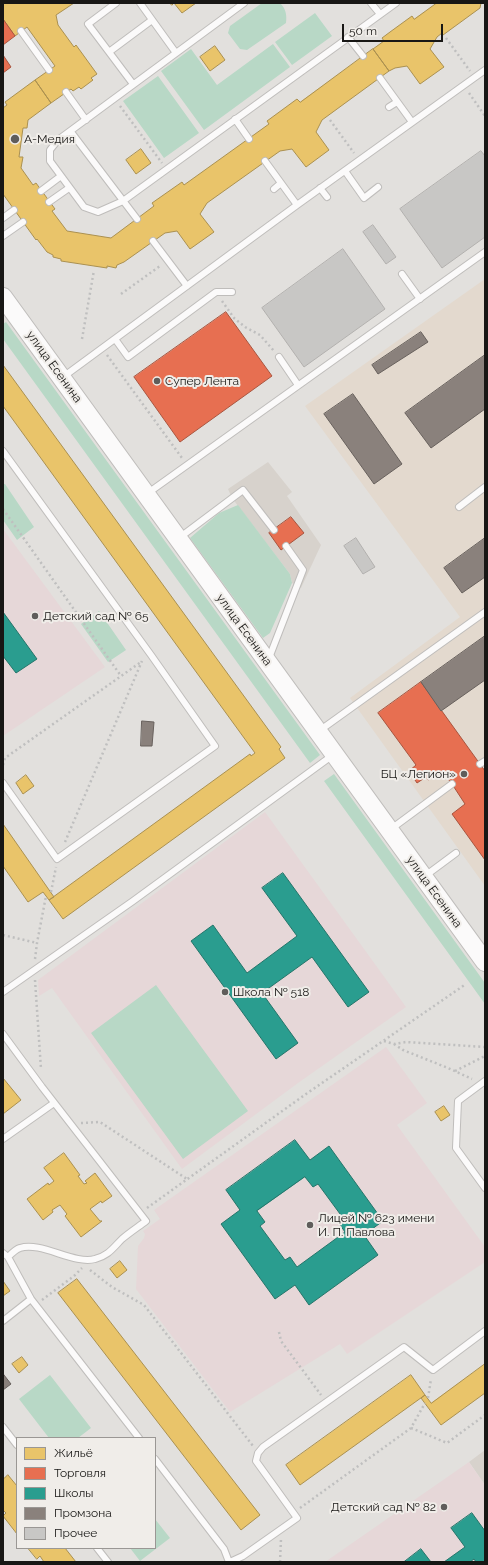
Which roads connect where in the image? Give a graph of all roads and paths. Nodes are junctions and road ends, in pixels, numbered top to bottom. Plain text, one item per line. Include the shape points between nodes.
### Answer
1 (116, 3) edge
2 (140, 3) edge
3 (242, 3) edge
4 (371, 3) edge
5 (396, 3) edge
6 (380, 14) junction
7 (152, 20) junction
8 (21, 32) dead end
9 (348, 36) junction
10 (446, 38) dead end
11 (109, 52) junction
12 (176, 53) junction
13 (363, 56) dead end
14 (49, 70) dead end
15 (485, 70) edge
16 (471, 71) dead end
17 (380, 78) dead end
18 (132, 84) junction
19 (464, 85) junction
20 (66, 92) dead end
21 (114, 98) junction
22 (397, 102) junction
23 (389, 107) dead end
24 (485, 116) edge
25 (235, 119) junction
26 (86, 120) junction
27 (330, 120) dead end
28 (412, 122) junction
29 (71, 132) junction
30 (249, 139) dead end
31 (356, 155) dead end
32 (265, 161) dead end
33 (167, 169) junction
34 (345, 171) junction
35 (61, 176) junction
36 (281, 183) junction
37 (378, 187) dead end
38 (69, 188) junction
39 (320, 188) junction
40 (274, 189) dead end
41 (41, 190) dead end
42 (327, 197) dead end
43 (123, 201) junction
44 (50, 202) dead end
45 (297, 205) junction
46 (14, 210) dead end
47 (3, 218) edge
48 (137, 219) dead end
49 (23, 222) dead end
50 (3, 236) edge
51 (153, 241) dead end
52 (485, 252) edge
53 (168, 261) junction
54 (94, 270) dead end
55 (402, 274) dead end
56 (187, 286) junction
57 (216, 292) junction
58 (232, 292) dead end
59 (121, 294) dead end
60 (420, 299) junction
61 (4, 301) edge
62 (82, 339) dead end
63 (115, 339) junction
64 (102, 348) junction
65 (279, 357) joint
66 (62, 378) junction
67 (298, 385) junction
68 (3, 452) edge
69 (187, 465) junction
70 (485, 487) edge
71 (146, 494) junction
72 (459, 507) dead end
73 (3, 509) edge
74 (274, 530) dead end
75 (178, 538) junction
76 (286, 546) dead end
77 (485, 612) edge
78 (151, 655) junction
79 (142, 661) junction
80 (267, 662) junction
81 (121, 676) junction
82 (318, 732) junction
83 (334, 754) junction
84 (3, 765) edge
85 (3, 783) edge
86 (452, 784) dead end
87 (389, 829) junction
88 (456, 853) dead end
89 (57, 859) junction
90 (423, 877) junction
91 (51, 892) dead end
92 (46, 896) dead end
93 (3, 935) edge
94 (37, 943) junction
95 (485, 962) edge
96 (34, 970) junction
97 (466, 984) dead end
98 (3, 992) edge
99 (3, 1034) edge
100 (384, 1041) junction
101 (394, 1044) junction
102 (485, 1047) edge
103 (485, 1056) edge
104 (455, 1071) junction
105 (483, 1083) edge
106 (42, 1087) junction
107 (54, 1103) junction
108 (71, 1124) junction
109 (3, 1139) edge
110 (187, 1179) junction
111 (485, 1188) edge
112 (140, 1213) junction
113 (5, 1255) edge
114 (31, 1299) junction
115 (36, 1304) junction
116 (3, 1321) edge
117 (485, 1331) edge
118 (279, 1332) dead end
119 (433, 1370) junction
120 (428, 1398) dead end
121 (326, 1402) junction
122 (425, 1403) dead end
123 (485, 1415) edge
124 (3, 1428) edge
125 (411, 1428) junction
126 (138, 1437) edge
127 (16, 1444) edge
128 (258, 1453) junction
129 (156, 1460) edge
130 (294, 1513) junction
131 (281, 1529) junction
132 (98, 1549) edge
133 (108, 1562) edge
134 (230, 1562) edge
135 (280, 1562) edge

1 - 11 lane via 88,24
2 - 7 lane
3 - 12 lane
4 - 6 lane
5 - 6 lane
6 - 9 lane
7 - 11 lane
7 - 12 lane
8 - 14 lane
9 - 13 lane
9 - 25 lane
10 - 16 path
11 - 18 lane
12 - 18 lane
15 - 19 lane
17 - 22 lane
18 - 21 lane
19 - 24 path
19 - 28 lane
20 - 26 lane
21 - 26 lane
21 - 33 path
22 - 23 lane
22 - 28 lane
25 - 30 lane
25 - 33 lane
26 - 29 lane
27 - 31 path
28 - 34 lane
29 - 35 lane via 58,140 50,150 50,161
29 - 43 lane
32 - 36 lane
33 - 43 lane
34 - 37 lane via 364,198
34 - 39 lane
35 - 38 lane
35 - 41 lane
36 - 40 lane
36 - 45 lane
38 - 43 lane via 84,207 98,212
38 - 44 lane
39 - 42 lane
39 - 45 lane
43 - 48 lane
45 - 56 lane
46 - 47 lane
49 - 50 lane
51 - 53 lane
52 - 60 lane
53 - 56 lane
53 - 59 path
54 - 62 path
55 - 60 lane
56 - 63 lane
57 - 58 lane
57 - 63 lane via 128,357
57 - 65 path via 234,318 260,335
60 - 67 lane
61 - 66 street, улица Есенина
63 - 64 lane
64 - 66 lane
64 - 69 path
65 - 67 lane
66 - 71 street, улица Есенина
67 - 69 lane
68 - 78 lane
69 - 71 lane
70 - 72 lane
71 - 75 street, улица Есенина
73 - 81 path
74 - 75 lane via 243,490
75 - 80 street, улица Есенина
76 - 80 lane via 303,570
77 - 82 lane
78 - 79 path
78 - 89 lane via 214,746
79 - 81 path
79 - 89 path
80 - 82 street, улица Есенина
81 - 84 path via 5,758
82 - 83 street, улица Есенина
83 - 87 street, улица Есенина
83 - 96 lane
85 - 89 lane
86 - 87 lane
87 - 90 street, улица Есенина
88 - 90 lane
89 - 91 path
90 - 95 street, улица Есенина
92 - 94 path
93 - 94 path
94 - 96 path
96 - 98 lane
96 - 106 path
97 - 100 path
99 - 106 lane
100 - 101 path
100 - 110 path
101 - 102 path via 406,1042
101 - 104 path
103 - 104 path
104 - 105 path
105 - 111 lane via 458,1101 456,1148
106 - 107 lane
107 - 108 lane
107 - 109 lane
108 - 110 path via 100,1122
108 - 112 lane
110 - 112 path
112 - 113 lane via 146,1221 103,1257 83,1259 30,1246
113 - 114 lane
114 - 115 lane
114 - 116 lane
115 - 126 lane
115 - 128 path via 85,1265 112,1287 144,1305
117 - 119 lane
118 - 121 path via 280,1341
119 - 120 path
119 - 121 lane via 404,1347
121 - 128 lane
122 - 125 path
123 - 125 path via 447,1443
124 - 127 lane
125 - 130 path
128 - 130 lane via 256,1461
129 - 134 lane via 224,1549
130 - 131 lane via 297,1518
131 - 134 lane via 243,1556
131 - 135 path
132 - 133 lane

